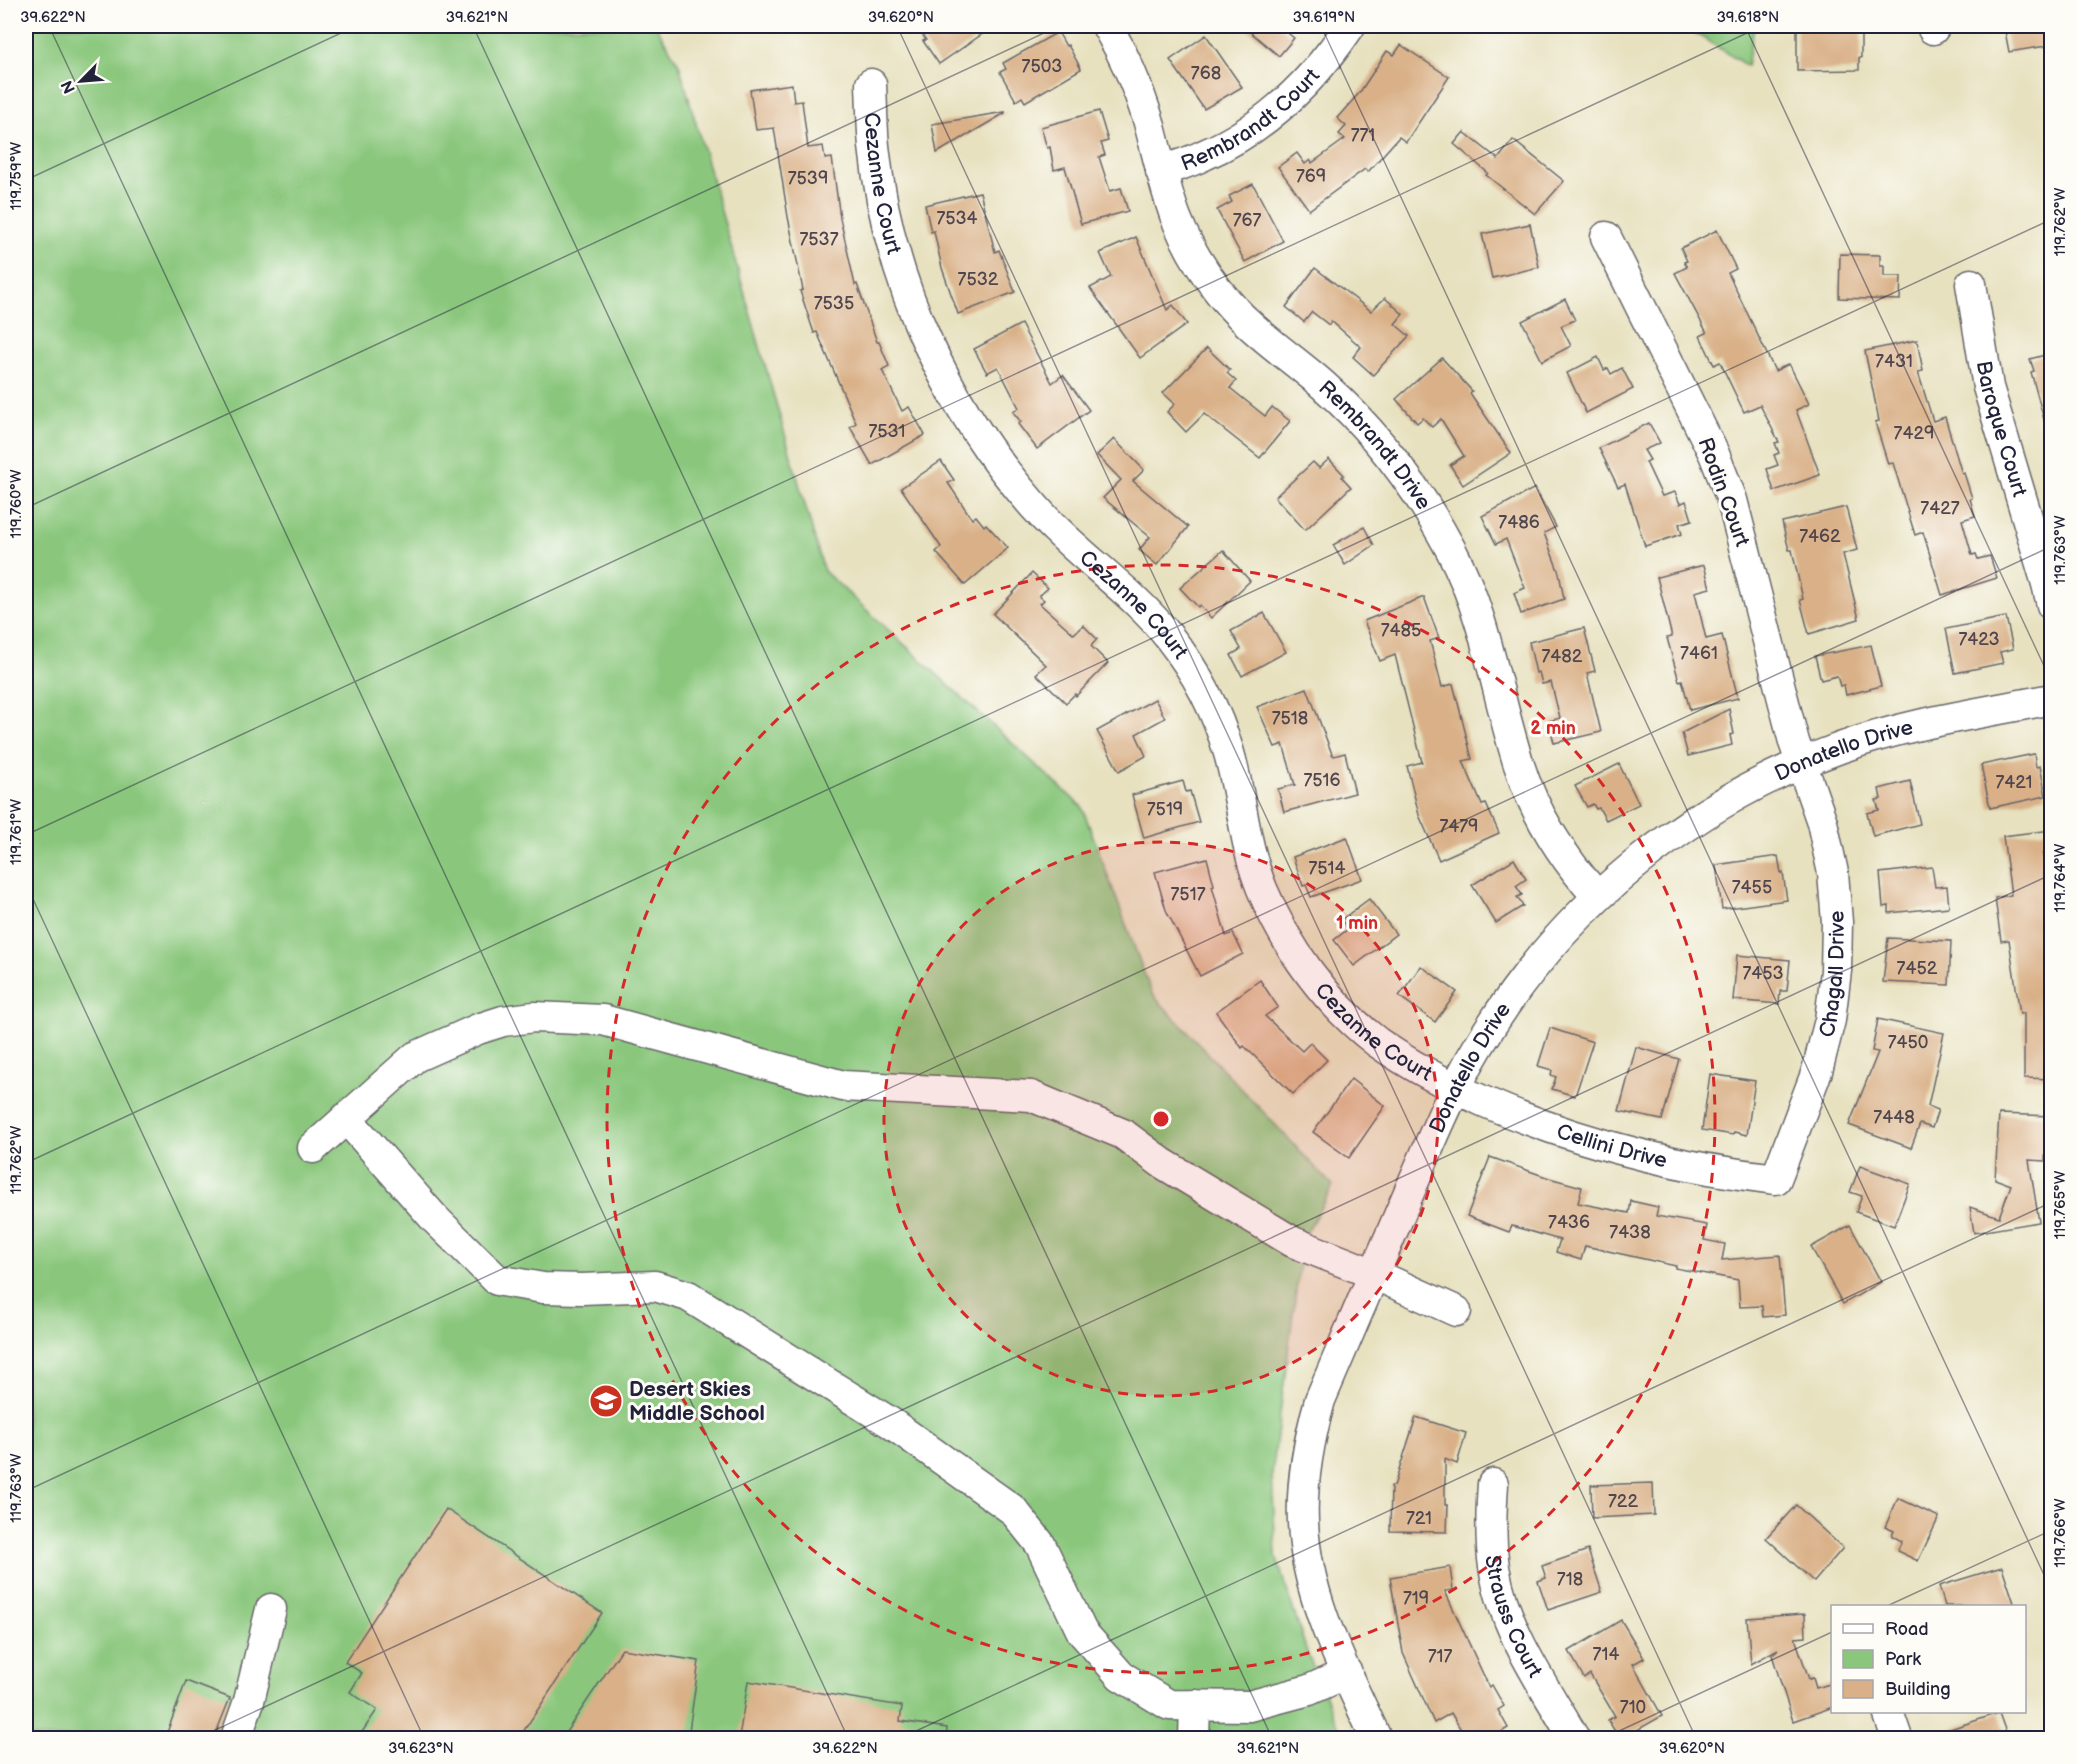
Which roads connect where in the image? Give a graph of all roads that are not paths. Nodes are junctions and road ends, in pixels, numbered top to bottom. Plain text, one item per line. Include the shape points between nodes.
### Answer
1 (1107, 26) edge
2 (1350, 26) edge
3 (871, 84) dead end
4 (1161, 171) junction
5 (1606, 237) dead end
6 (1971, 284) dead end
7 (2052, 605) edge
8 (2052, 699) edge
9 (1802, 763) junction
10 (1597, 896) junction
11 (1455, 1089) junction
12 (346, 1118) junction
13 (313, 1148) dead end
14 (1776, 1179) joint
15 (1374, 1274) junction
16 (1456, 1311) dead end
17 (1493, 1484) dead end
18 (271, 1609) dead end
19 (1347, 1672) junction
20 (1195, 1705) junction
21 (1888, 1713) edge
22 (236, 1738) edge
23 (1194, 1738) edge
24 (1376, 1738) edge
25 (1574, 1738) edge
26 (1896, 1738) edge

1 - 4 street, Rembrandt Drive via 1137,88
2 - 4 street, Rembrandt Court via 1304,86 1273,114 1213,151
3 - 11 street, Cezanne Court via 874,146 895,255 940,371 971,425 1043,516 1139,603 1195,675 1214,711 1229,754 1246,840 1261,887 1282,931 1308,970 1340,1008 1375,1040
4 - 10 street, Rembrandt Drive via 1177,219 1217,289 1245,322 1360,420 1424,502 1453,552 1475,605 1519,766 1535,806 1558,847
5 - 9 street, Rodin Court via 1714,454 1732,500
6 - 7 street, Baroque Court via 1988,387
8 - 9 street, Donatello Drive via 1905,728
9 - 10 street, Donatello Drive via 1691,822
9 - 14 street, Chagall Drive via 1822,822 1833,873 1836,971 1830,1020 1817,1071
10 - 11 street, Donatello Drive via 1553,942 1512,995
11 - 14 street, Cellini Drive via 1587,1141 1662,1161
11 - 15 street, Donatello Drive
12 - 13 street
12 - 15 street via 415,1057 478,1029 534,1017 603,1020 843,1086 1031,1096 1123,1134 1293,1242
12 - 20 street via 459,1245 497,1280 543,1288 655,1286 687,1296 891,1424 1013,1510 1040,1544 1082,1632 1121,1676 1169,1705
15 - 16 street
15 - 19 street, Donatello Drive via 1320,1400 1303,1483 1309,1567 1319,1605
17 - 25 street, Strauss Court via 1491,1537 1505,1609 1520,1645
18 - 22 street
19 - 20 street via 1309,1690 1249,1707
19 - 24 street, Donatello Drive
20 - 23 street
21 - 26 street

